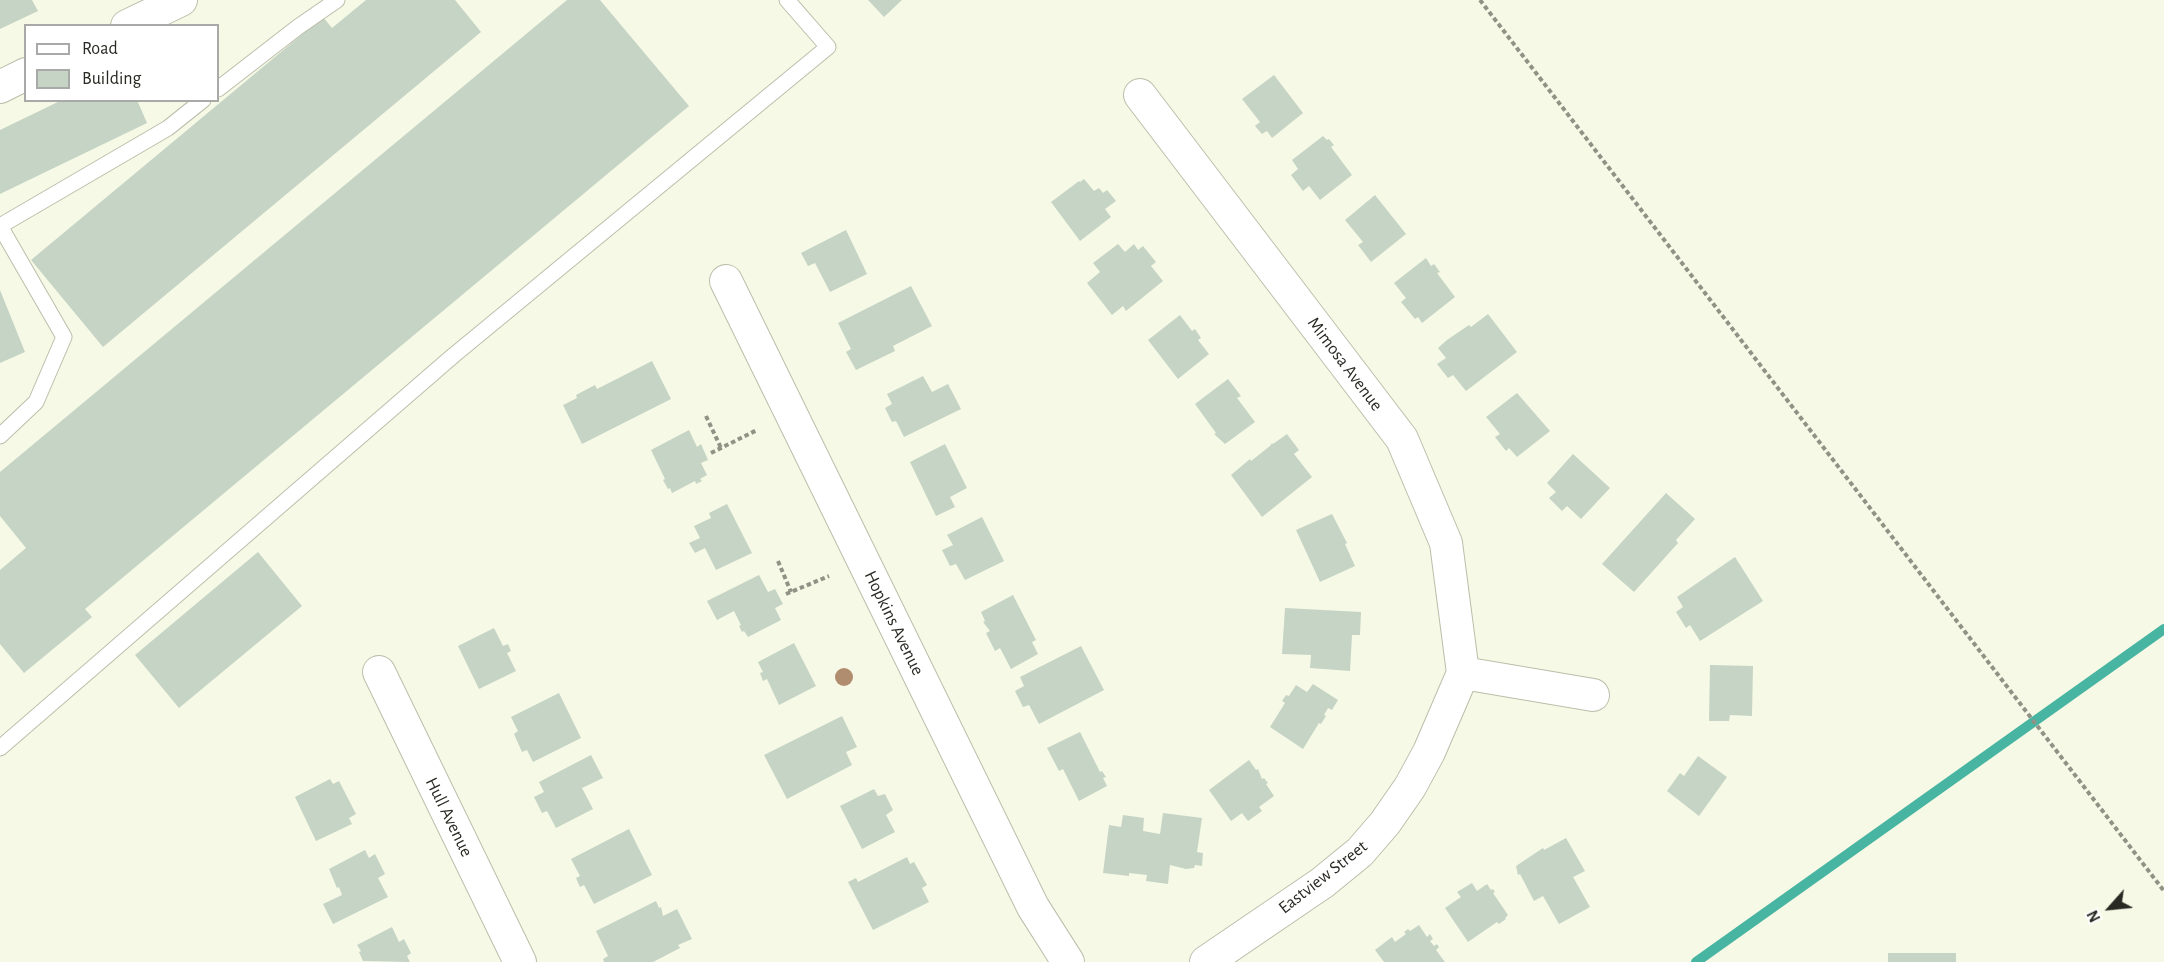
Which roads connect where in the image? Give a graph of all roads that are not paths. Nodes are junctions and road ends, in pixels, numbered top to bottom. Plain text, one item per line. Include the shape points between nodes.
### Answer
1 (181, 0) edge
2 (337, 0) edge
3 (787, 0) edge
4 (131, 24) edge
5 (24, 75) edge
6 (0, 87) edge
7 (219, 88) edge
8 (1140, 95) dead end
9 (200, 102) edge
10 (726, 281) dead end
11 (0, 436) edge
12 (379, 672) dead end
13 (1463, 673) junction
14 (1593, 696) dead end
15 (0, 748) edge
16 (520, 962) edge
17 (1068, 962) edge
18 (1206, 962) edge

1 - 4 street
2 - 7 lane
3 - 15 lane via 828,47 454,355
5 - 6 street
8 - 13 street, Mimosa Avenue via 1402,439 1446,543
9 - 11 lane via 168,128 0,226 64,337 36,402
10 - 17 street, Hopkins Avenue via 1033,907
12 - 16 street, Hull Avenue
13 - 14 street
13 - 18 street, Eastview Street via 1410,787 1360,852 1322,883

